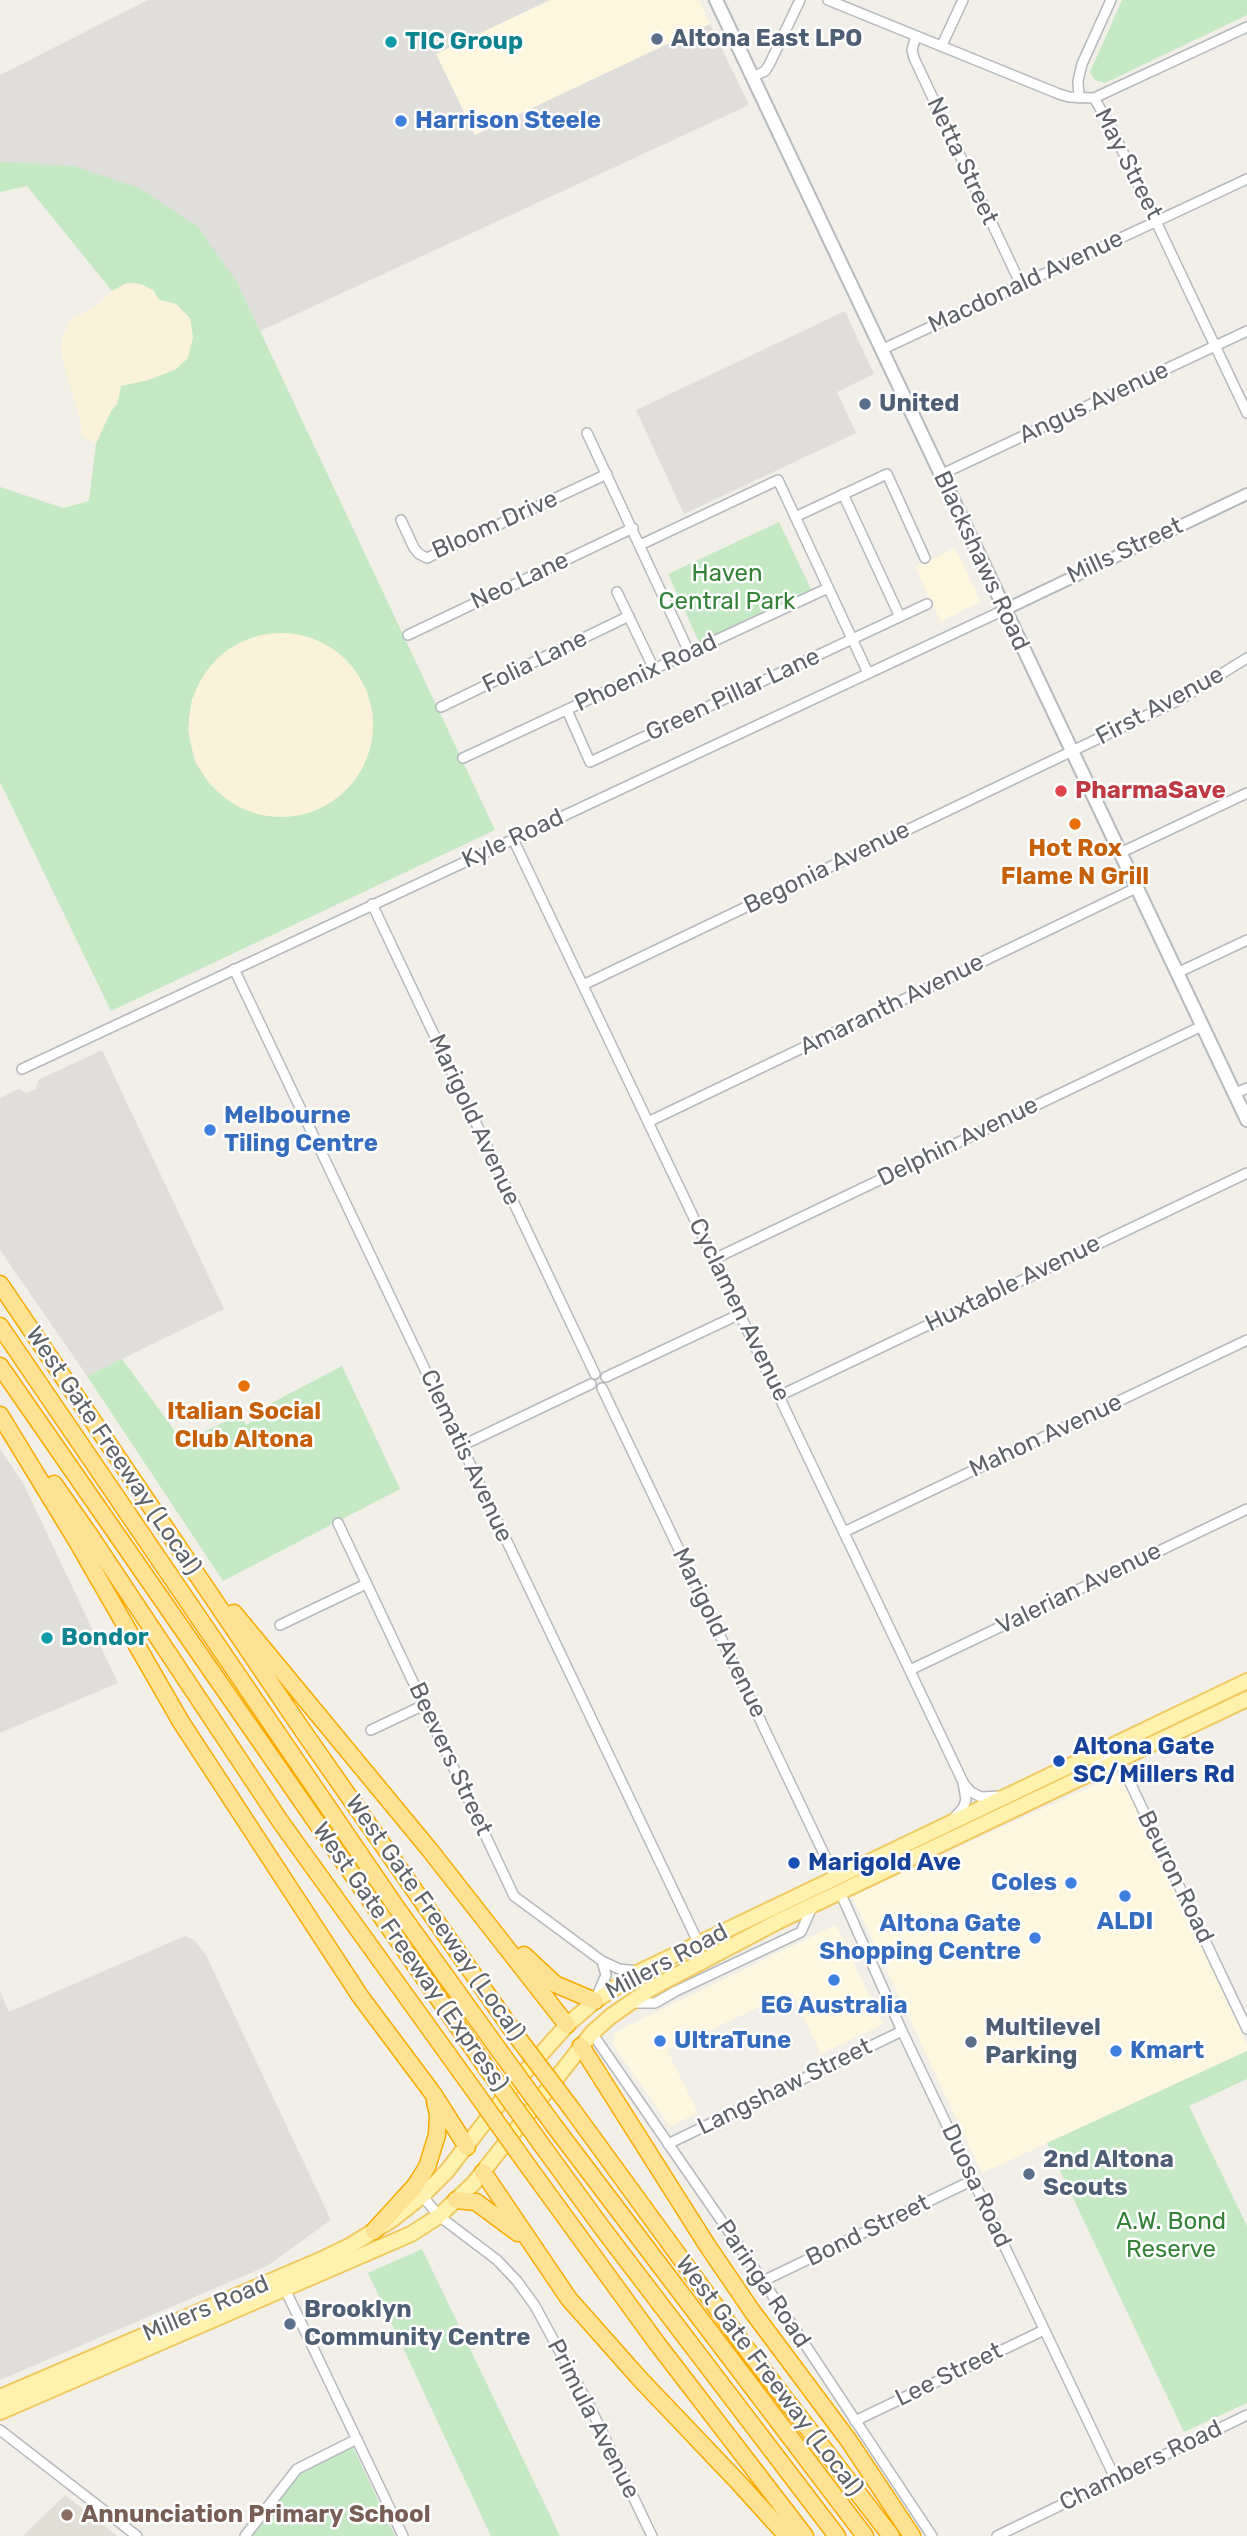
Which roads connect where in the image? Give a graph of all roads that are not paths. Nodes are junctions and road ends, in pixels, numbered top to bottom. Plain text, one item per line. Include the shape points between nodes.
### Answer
1 (716, 0) edge
2 (800, 0) edge
3 (828, 0) edge
4 (963, 0) edge
5 (1111, 0) edge
6 (1247, 27) edge
7 (916, 36) junction
8 (942, 46) junction
9 (753, 77) junction
10 (1094, 97) junction
11 (1079, 98) junction
12 (1247, 179) edge
13 (1157, 221) junction
14 (1021, 285) junction
15 (1247, 331) edge
16 (1215, 346) junction
17 (881, 350) junction
18 (1247, 413) edge
19 (587, 433) dead end
20 (607, 474) junction
21 (940, 475) junction
22 (843, 494) junction
23 (1247, 494) edge
24 (795, 517) junction
25 (401, 520) dead end
26 (633, 528) junction
27 (640, 545) junction
28 (925, 558) dead end
29 (828, 587) junction
30 (617, 592) dead end
31 (927, 604) dead end
32 (1004, 610) junction
33 (629, 616) junction
34 (900, 617) junction
35 (408, 635) dead end
36 (852, 639) junction
37 (690, 652) junction
38 (1247, 658) edge
39 (654, 669) junction
40 (868, 673) junction
41 (441, 707) dead end
42 (566, 710) junction
43 (1071, 751) junction
44 (463, 758) dead end
45 (1247, 793) edge
46 (513, 839) junction
47 (1120, 853) junction
48 (1136, 888) junction
49 (372, 904) junction
50 (1247, 940) edge
51 (234, 969) junction
52 (1177, 973) junction
53 (583, 985) junction
54 (1202, 1026) junction
55 (22, 1069) dead end
56 (1247, 1088) edge
57 (1234, 1094) junction
58 (1247, 1120) edge
59 (648, 1122) junction
60 (1247, 1173) edge
61 (714, 1259) junction
62 (0, 1284) edge
63 (740, 1314) junction
64 (0, 1326) edge
65 (1247, 1340) edge
66 (0, 1366) edge
67 (595, 1374) junction
68 (606, 1377) junction
69 (591, 1384) junction
70 (602, 1388) junction
71 (779, 1396) junction
72 (0, 1410) edge
73 (0, 1415) edge
74 (461, 1446) junction
75 (1247, 1509) edge
76 (338, 1523) dead end
77 (844, 1532) junction
78 (176, 1544) junction
79 (366, 1584) junction
80 (280, 1625) dead end
81 (910, 1670) junction
82 (1247, 1681) edge
83 (1247, 1699) edge
84 (424, 1705) junction
85 (371, 1730) dead end
86 (1081, 1760) junction
87 (1117, 1760) junction
88 (963, 1783) junction
89 (1005, 1795) junction
90 (953, 1820) junction
91 (429, 1849) junction
92 (835, 1877) junction
93 (841, 1892) junction
94 (698, 1942) junction
95 (602, 1961) junction
96 (641, 1971) junction
97 (595, 2001) junction
98 (568, 2025) junction
99 (1247, 2029) edge
100 (902, 2031) junction
101 (592, 2033) junction
102 (581, 2046) junction
103 (434, 2095) junction
104 (668, 2144) junction
105 (467, 2147) junction
106 (482, 2172) junction
107 (973, 2180) junction
108 (418, 2191) junction
109 (456, 2200) junction
110 (439, 2216) junction
111 (374, 2231) joint
112 (528, 2241) junction
113 (763, 2281) junction
114 (283, 2283) junction
115 (1044, 2330) junction
116 (0, 2397) edge
117 (0, 2412) edge
118 (1247, 2416) edge
119 (855, 2421) junction
120 (0, 2430) edge
121 (357, 2439) junction
122 (1115, 2479) junction
123 (137, 2536) edge
124 (245, 2536) edge
125 (403, 2536) edge
126 (652, 2536) edge
127 (787, 2536) edge
128 (805, 2536) edge
129 (838, 2536) edge
130 (865, 2536) edge
131 (891, 2536) edge
132 (912, 2536) edge
133 (932, 2536) edge
134 (997, 2536) edge

1 - 9 main road, Blackshaws Road
2 - 9 street via 769,65
3 - 7 street, May Street
4 - 8 street
5 - 11 street via 1082,64
6 - 10 street
7 - 8 street, May Street
7 - 14 street, Netta Street via 914,58
8 - 11 street, May Street
9 - 17 main road, Blackshaws Road
10 - 11 street, May Street
10 - 13 street, May Street
12 - 13 street, Macdonald Avenue
13 - 14 street, Macdonald Avenue
13 - 16 street, May Street
14 - 17 street, Macdonald Avenue
15 - 16 street, Angus Avenue
16 - 18 street, May Street
16 - 21 street, Angus Avenue
17 - 21 main road, Blackshaws Road
19 - 20 street
20 - 25 street, Bloom Drive via 427,558 414,548
20 - 26 street
21 - 32 main road, Blackshaws Road
22 - 24 street
22 - 28 street via 887,474
22 - 34 street
23 - 32 street, Mills Street
24 - 27 street via 778,480
24 - 29 street
26 - 27 street
26 - 35 street, Neo Lane
27 - 37 street
29 - 36 street
29 - 37 street, Phoenix Road
30 - 33 street
31 - 34 street, Green Pillar Lane
32 - 40 street, Kyle Road
32 - 43 main road, Blackshaws Road
33 - 39 street
33 - 41 street, Folia Lane
34 - 36 street, Green Pillar Lane
36 - 40 street
36 - 42 street, Green Pillar Lane via 590,762
37 - 39 street, Phoenix Road
38 - 43 street, First Avenue via 1181,699
39 - 42 street, Phoenix Road
40 - 46 street, Kyle Road
42 - 44 street, Phoenix Road
43 - 47 main road, Blackshaws Road
43 - 53 street, Begonia Avenue
45 - 47 street
46 - 49 street, Kyle Road
46 - 53 street, Cyclamen Avenue
47 - 48 main road, Blackshaws Road
48 - 52 main road, Blackshaws Road
48 - 59 street, Amaranth Avenue
49 - 51 street, Kyle Road
49 - 67 street, Marigold Avenue
50 - 52 street
51 - 55 street, Kyle Road
51 - 74 street, Clematis Avenue
52 - 54 main road, Blackshaws Road
53 - 59 street, Cyclamen Avenue
54 - 57 main road, Blackshaws Road
54 - 61 street, Delphin Avenue
56 - 57 street
57 - 58 main road, Blackshaws Road
59 - 61 street, Cyclamen Avenue
60 - 71 street, Huxtable Avenue
61 - 63 street, Cyclamen Avenue
62 - 78 highway, West Gate Freeway (Local)
63 - 68 street
63 - 71 street, Cyclamen Avenue
64 - 130 highway, West Gate Freeway (Express), bridge via 374,1875 501,2053
65 - 77 street, Mahon Avenue
66 - 129 highway, West Gate Freeway (Express), bridge via 541,2144
67 - 68 street
67 - 69 street
68 - 70 street
69 - 70 street
69 - 74 street
70 - 92 street, Marigold Avenue
71 - 77 street, Cyclamen Avenue
72 - 128 highway, bridge via 89,1534 280,1821 656,2342
73 - 103 highway via 181,1722 360,1996
74 - 94 street, Clematis Avenue
75 - 81 street, Valerian Avenue
76 - 79 street, Beevers Street
77 - 81 street, Cyclamen Avenue
78 - 91 highway
78 - 131 highway, West Gate Freeway (Local), bridge via 515,2034
79 - 80 street
79 - 84 street, Beevers Street
81 - 88 street, Cyclamen Avenue
82 - 86 main road, Millers Road
83 - 87 main road, Millers Road
84 - 85 street
84 - 95 street, Beevers Street via 514,1896
86 - 87 street
86 - 89 main road, Millers Road
87 - 93 main road, Millers Road
87 - 99 street, Beuron Road
88 - 89 street via 981,1797
88 - 90 street via 966,1801
89 - 90 main road, Millers Road
90 - 92 main road, Millers Road
91 - 97 highway via 555,1984
91 - 98 highway
92 - 93 main road
92 - 94 main road, Millers Road
93 - 100 street, Duosa Road
93 - 101 main road, Millers Road via 650,1989
94 - 96 main road, Millers Road
95 - 96 street, Beevers Street via 619,1969
95 - 97 street via 606,1975
96 - 97 main road, Millers Road
97 - 98 main road, Millers Road
98 - 102 main road
98 - 105 main road, Millers Road via 515,2083
100 - 104 street, Langshaw Street
100 - 107 street, Duosa Road
101 - 102 main road, Millers Road
101 - 104 street, Paringa Road
102 - 106 main road, Millers Road
102 - 132 highway via 707,2245
103 - 105 highway
103 - 108 highway via 438,2115 435,2142
104 - 113 street, Paringa Road
105 - 106 main road
105 - 108 main road, Millers Road
106 - 109 main road, Millers Road
106 - 112 highway
107 - 113 street, Bond Street
107 - 115 street, Duosa Road
108 - 110 street, Primula Avenue
108 - 111 highway
109 - 110 main road, Millers Road
109 - 112 highway via 476,2202
110 - 114 main road, Millers Road via 393,2244
110 - 126 street, Primula Avenue via 498,2260 534,2306 590,2407
111 - 114 main road, Millers Road
112 - 127 highway via 590,2324
113 - 119 street, Paringa Road
114 - 116 main road, Millers Road
114 - 117 main road, Millers Road
114 - 121 street
115 - 119 street, Lee Street
115 - 122 street, Duosa Road
118 - 122 street, Chambers Road
119 - 133 street, Paringa Road
120 - 123 street
121 - 124 street via 297,2469
121 - 125 street
122 - 134 street, Chambers Road

